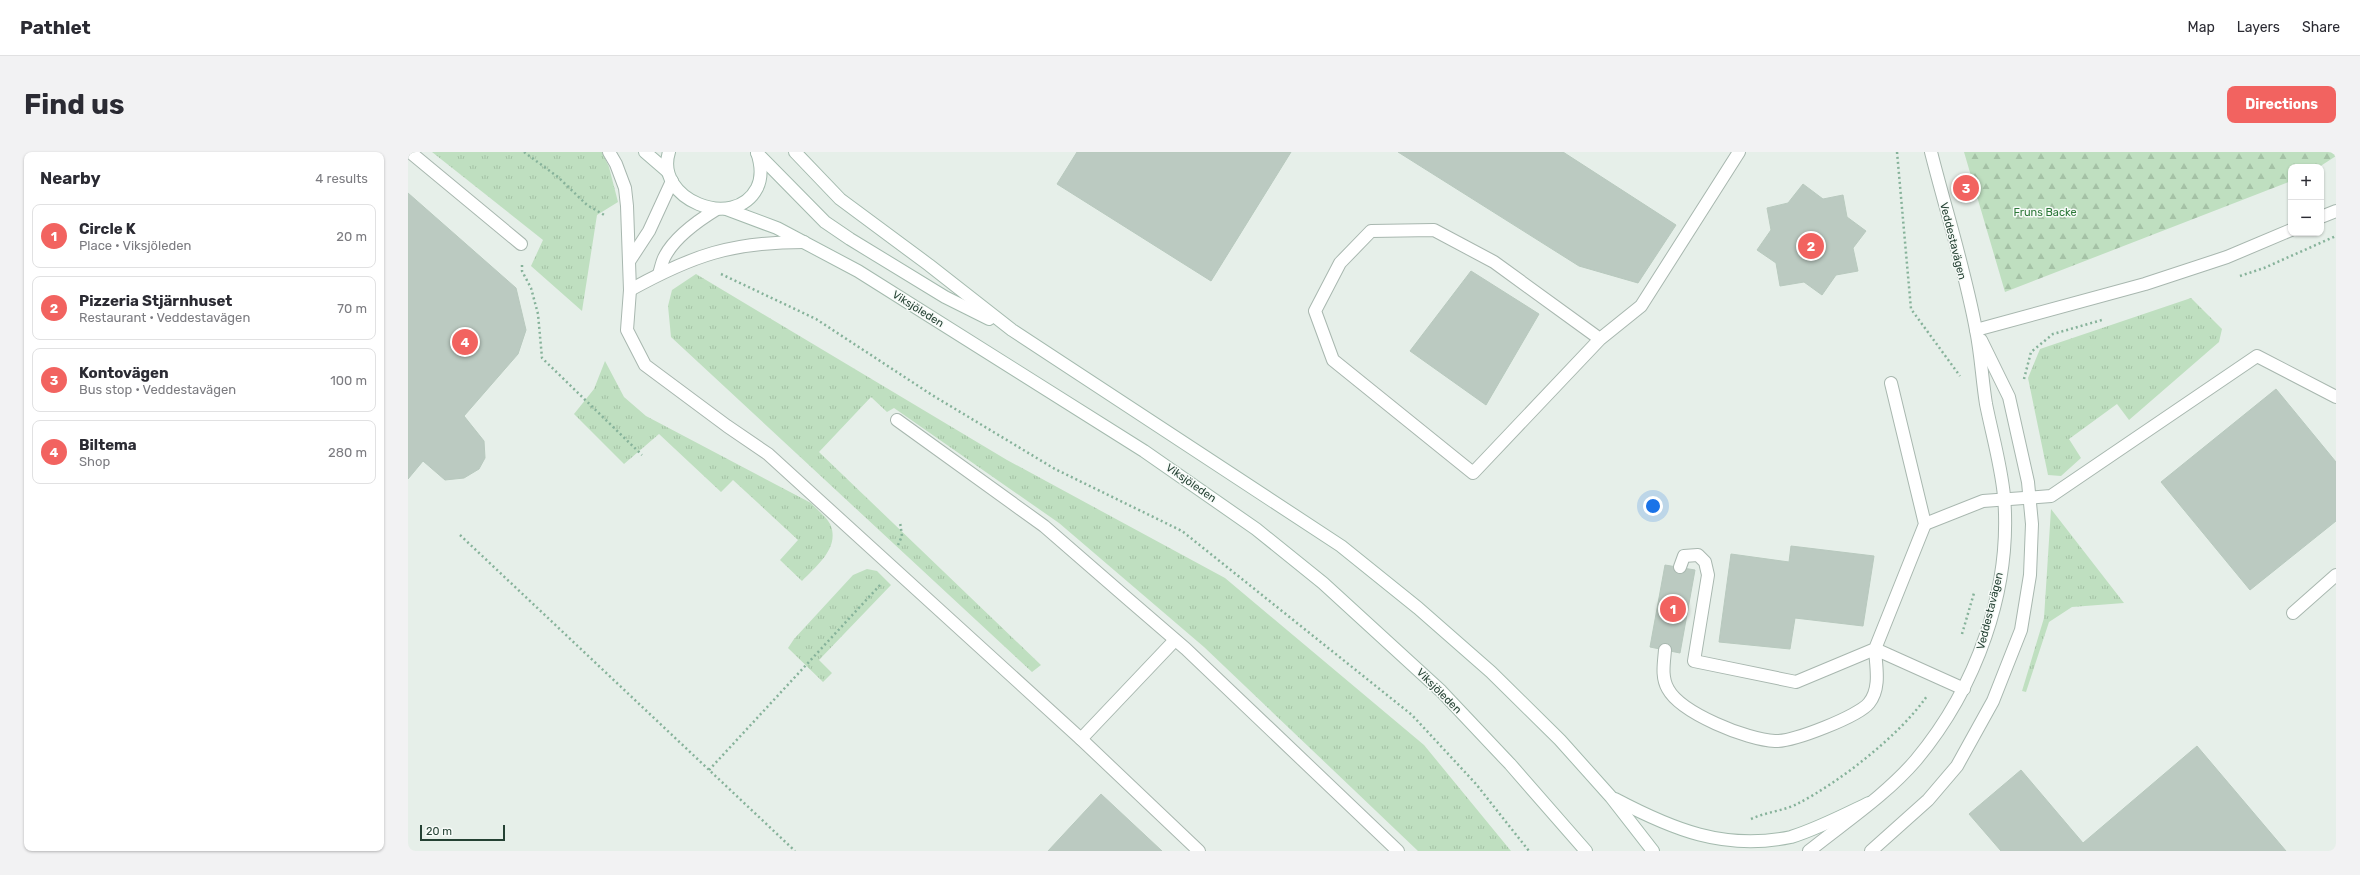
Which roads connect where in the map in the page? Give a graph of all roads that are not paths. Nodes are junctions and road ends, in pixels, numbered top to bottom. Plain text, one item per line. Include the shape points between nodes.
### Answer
1 (410, 152) edge
2 (609, 152) edge
3 (645, 152) edge
4 (669, 152) edge
5 (757, 152) edge
6 (795, 152) edge
7 (1739, 152) edge
8 (1931, 152) edge
9 (669, 176) junction
10 (721, 209) junction
11 (2336, 210) edge
12 (2324, 216) edge
13 (2288, 231) edge
14 (804, 242) junction
15 (521, 244) road end
16 (630, 260) junction
17 (659, 274) junction
18 (630, 290) junction
19 (1012, 330) junction
20 (1976, 330) junction
21 (1600, 339) junction
22 (1891, 383) dead end
23 (2336, 397) edge
24 (897, 420) dead end
25 (2029, 497) junction
26 (2004, 498) junction
27 (1925, 524) junction
28 (1680, 568) dead end
29 (2336, 575) edge
30 (2293, 613) dead end
31 (1175, 640) junction
32 (1876, 649) junction
33 (1665, 650) dead end
34 (1964, 689) junction
35 (1081, 739) junction
36 (1611, 797) junction
37 (1869, 803) junction
38 (1199, 851) edge
39 (1398, 851) edge
40 (1586, 851) edge
41 (1653, 851) edge
42 (1809, 851) edge
43 (1871, 851) edge

1 - 15 main road
2 - 16 main road via 625,188
3 - 9 main road
4 - 9 main road
5 - 10 main road via 761,173 754,192 745,202
5 - 19 main road via 825,222 850,240 945,297
6 - 19 main road via 840,199
7 - 21 main road via 1641,306
8 - 20 main road, Veddestavägen
9 - 10 main road, Viksjöleden via 677,189 691,200
9 - 16 main road via 649,231
10 - 14 main road, Viksjöleden via 776,228
10 - 17 main road via 696,224 673,245 665,256
11 - 12 main road
13 - 20 main road via 2227,258 2144,284
14 - 17 main road via 766,242 732,247 695,258
14 - 40 main road, Viksjöleden via 858,271 1144,451 1256,529 1324,583 1441,691 1510,764
16 - 18 main road
17 - 18 main road
18 - 35 main road via 627,330 645,364 768,454
19 - 36 main road via 1341,546 1418,608 1491,672 1560,740
20 - 25 main road, Veddestavägen via 2009,397
20 - 26 main road, Veddestavägen
21 - 21 main road via 1473,473 1333,360 1315,311 1340,263 1371,230 1434,230 1494,262
22 - 27 main road
23 - 25 main road via 2257,356 2051,496
24 - 31 main road via 1044,526
25 - 26 main road
25 - 43 main road, Veddestavägen via 2032,524 2030,575 2021,630 1993,701 1957,766 1928,800
26 - 27 main road via 1983,501
26 - 34 main road, Veddestavägen via 2005,528 1999,581 1986,635
27 - 32 main road
28 - 32 main road via 1684,556 1698,555 1705,562 1708,575 1694,661 1796,682
29 - 30 main road
31 - 35 main road
31 - 39 main road
32 - 33 main road via 1877,688 1869,704 1807,735 1775,741 1736,732 1690,711 1668,689 1663,675
32 - 34 main road
34 - 37 main road, Veddestavägen via 1942,726 1915,760
35 - 38 main road
36 - 37 main road via 1677,830 1735,844 1760,843 1791,836
36 - 41 main road
37 - 42 main road, Veddestavägen

